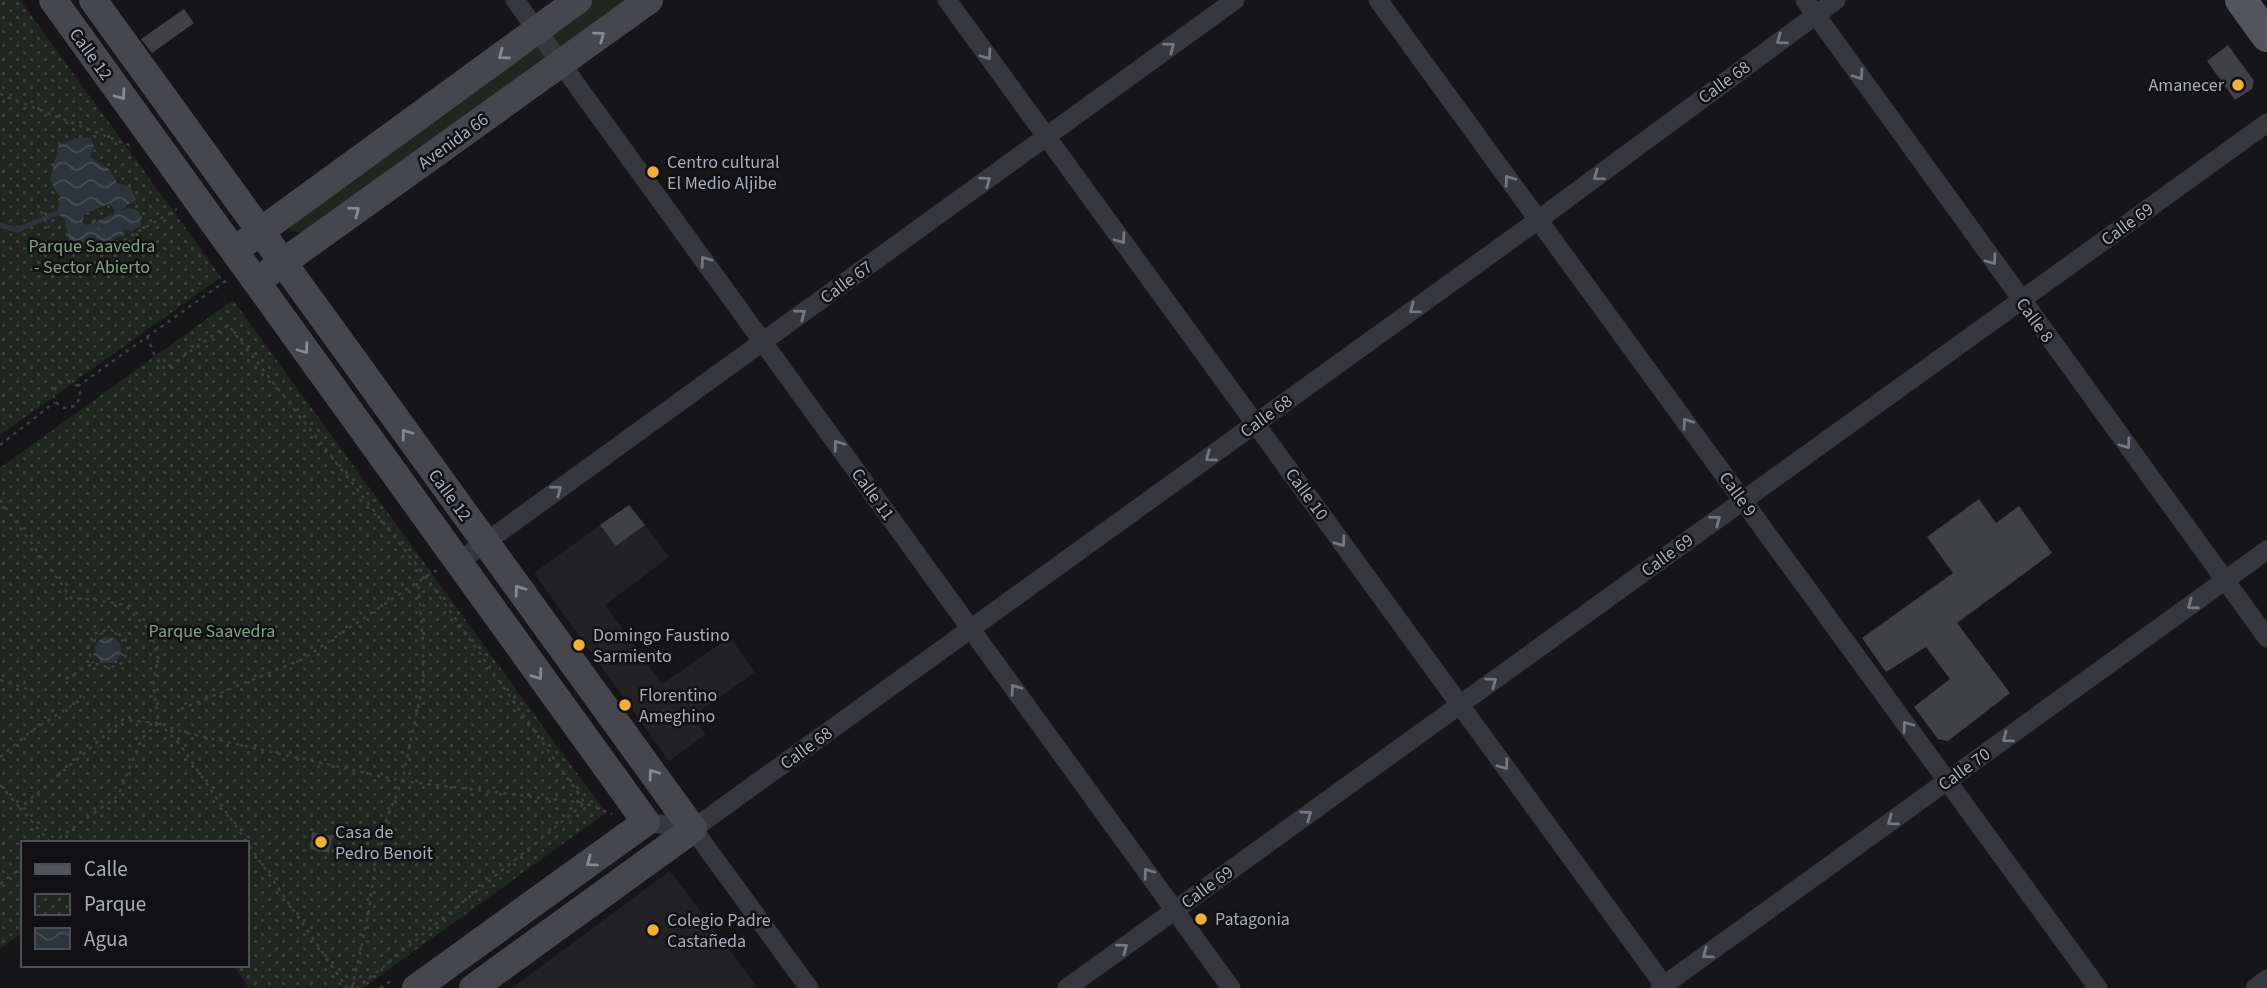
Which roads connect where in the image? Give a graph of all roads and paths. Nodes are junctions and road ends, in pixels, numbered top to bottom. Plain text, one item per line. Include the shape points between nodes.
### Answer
1 (53, 0) edge
2 (93, 0) edge
3 (515, 0) edge
4 (578, 0) edge
5 (649, 0) edge
6 (947, 0) edge
7 (1235, 0) edge
8 (1378, 0) edge
9 (1836, 0) edge
10 (2241, 0) edge
11 (1810, 7) edge
12 (537, 30) junction
13 (2267, 36) edge
14 (562, 63) junction
15 (0, 94) edge
16 (2267, 122) edge
17 (1046, 137) junction
18 (133, 147) dead end
19 (195, 198) junction
20 (41, 211) dead end
21 (1538, 220) junction
22 (92, 221) dead end
23 (49, 228) dead end
24 (260, 232) junction
25 (283, 263) junction
26 (241, 270) junction
27 (2021, 300) junction
28 (146, 336) junction
29 (763, 342) junction
30 (78, 386) junction
31 (55, 402) junction
32 (1255, 424) junction
33 (0, 445) edge
34 (0, 500) edge
35 (1743, 500) junction
36 (485, 543) junction
37 (2267, 550) edge
38 (451, 566) junction
39 (426, 577) junction
40 (2225, 581) junction
41 (418, 582) junction
42 (971, 629) junction
43 (2267, 638) edge
44 (93, 663) junction
45 (66, 679) dead end
46 (0, 680) edge
47 (34, 691) dead end
48 (85, 697) dead end
49 (1460, 705) junction
50 (181, 709) dead end
51 (159, 723) junction
52 (0, 757) edge
53 (402, 781) junction
54 (1947, 781) junction
55 (0, 785) edge
56 (585, 803) junction
57 (20, 808) junction
58 (615, 815) dead end
59 (646, 822) junction
60 (693, 829) junction
61 (49, 841) edge
62 (54, 841) edge
63 (21, 868) edge
64 (0, 884) edge
65 (1175, 910) junction
66 (2267, 979) edge
67 (1663, 987) edge
68 (352, 988) edge
69 (380, 988) edge
70 (400, 988) edge
71 (416, 988) edge
72 (473, 988) edge
73 (808, 988) edge
74 (1067, 988) edge
75 (1231, 988) edge
76 (2098, 988) edge
77 (2255, 988) edge

1 -> 19 main road, Calle 12
2 - 24 main road, Calle 12
3 - 12 street, Calle 11
4 - 12 main road
14 -> 5 main road, Avenida 66
6 -> 17 street, Calle 10
17 -> 7 street, Calle 67
21 -> 8 street, Calle 9
9 - 11 street, Calle 68
10 - 13 main road
11 -> 21 street, Calle 68
11 -> 27 street, Calle 8
12 - 14 street, Calle 11
12 -> 24 main road
25 -> 14 main road, Avenida 66
29 -> 14 street, Calle 11
15 - 18 path
16 - 27 street, Calle 69
29 -> 17 street, Calle 67
17 -> 32 street, Calle 10
19 - 22 path via 117,244
19 - 26 main road, Calle 12
20 - 23 path
21 -> 32 street, Calle 68
35 -> 21 street, Calle 9
24 - 25 main road, Calle 12
24 - 26 main road
25 - 26 main road, Avenida 66
36 -> 25 main road, Calle 12
26 - 28 path
26 -> 38 main road, Calle 12
27 - 35 street, Calle 69
27 -> 40 street, Calle 8
28 - 30 path
28 - 39 path via 165,369 228,325
36 -> 29 street, Calle 67
42 -> 29 street, Calle 11
30 - 31 path via 69,381 59,383 53,392
30 - 31 path via 81,397 75,406 64,408
31 - 33 path
32 -> 42 street, Calle 68
32 -> 49 street, Calle 10
34 - 51 path via 72,599 125,605 151,632 158,658 153,685
49 -> 35 street, Calle 69
54 -> 35 street, Calle 9
36 - 38 street, Calle 67
60 -> 36 main road, Calle 12
37 - 40 street, Calle 70
38 - 39 path
38 -> 59 main road, Calle 12
39 - 41 path
39 - 56 path
40 - 43 street, Calle 8
40 -> 54 street, Calle 70
41 - 50 path via 303,659
41 - 53 path via 422,684
42 - 60 street, Calle 68
65 -> 42 street, Calle 11
44 - 44 path via 88,650 93,634 110,629 125,638 128,651 122,663 110,668
44 - 45 path
46 - 47 path
48 - 52 path
65 -> 49 street, Calle 69
49 -> 67 street, Calle 10
51 - 53 path
51 - 57 path via 123,720
51 - 62 path via 142,738 118,796
51 - 68 path via 178,742
53 - 56 path
53 - 68 path via 379,838
54 -> 67 street, Calle 70
54 - 76 street, Calle 9
55 - 57 path
56 - 58 path
56 - 68 path
57 - 61 path
59 - 60 street
59 -> 71 main road
60 - 72 main road, Calle 68
60 - 73 street, Calle 12
63 - 64 path
74 -> 65 street, Calle 69
65 - 75 street, Calle 11
66 - 77 street
69 - 70 path via 393,978

